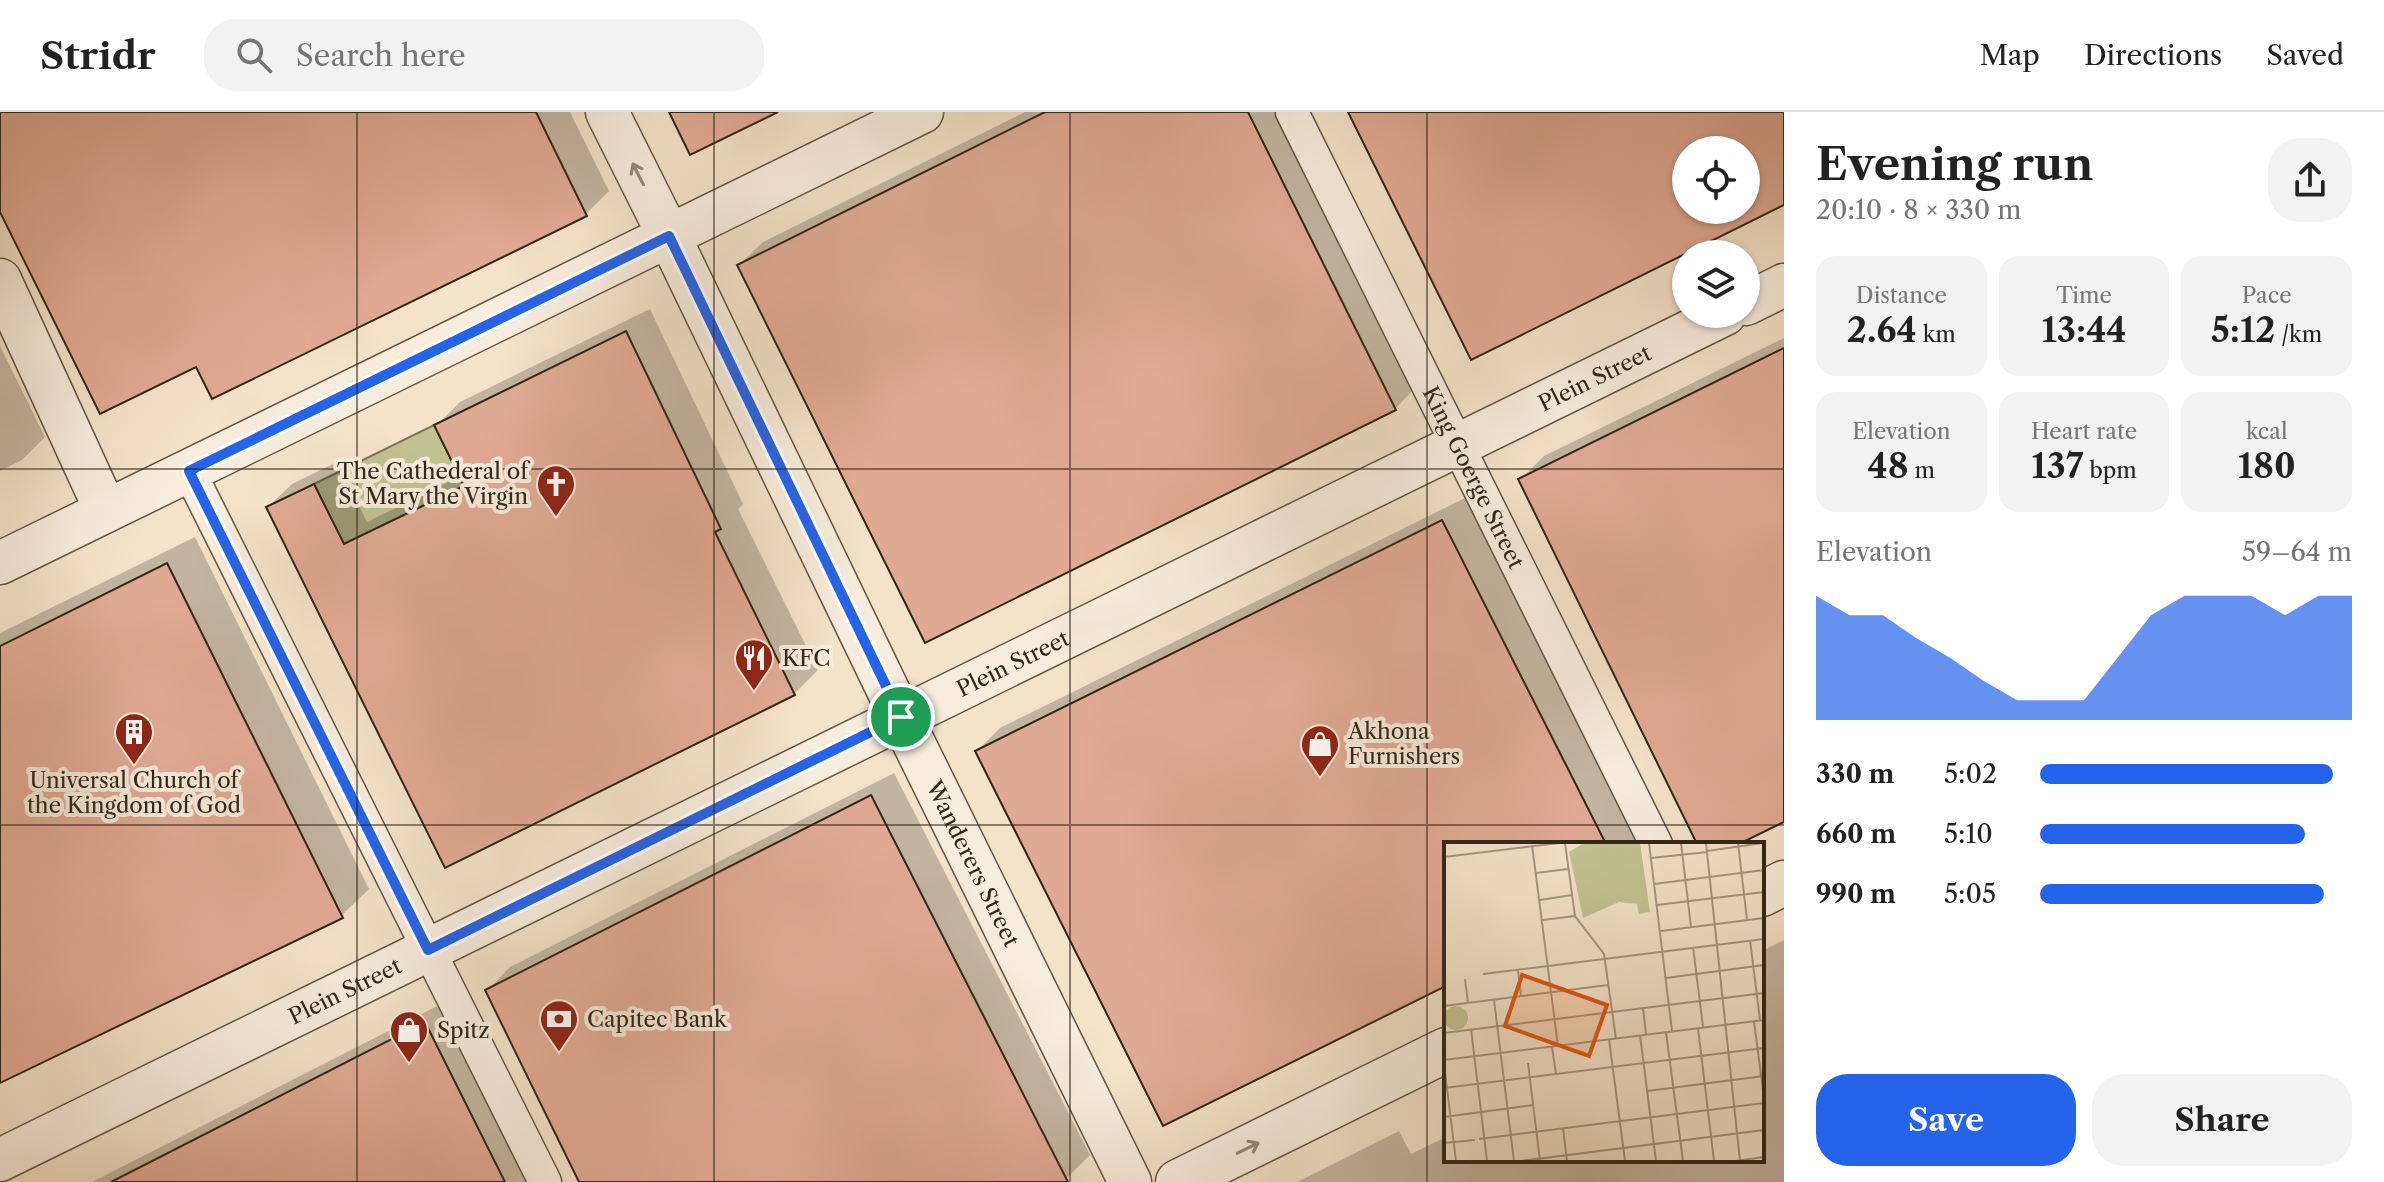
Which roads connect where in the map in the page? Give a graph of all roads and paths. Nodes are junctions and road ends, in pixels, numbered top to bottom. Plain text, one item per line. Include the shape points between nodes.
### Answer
1 (607, 112) edge
2 (922, 112) edge
3 (1292, 112) edge
4 (669, 236) junction
5 (0, 280) edge
6 (1784, 285) edge
7 (1760, 297) edge
8 (1696, 328) edge
9 (1457, 445) junction
10 (189, 471) junction
11 (106, 511) junction
12 (0, 563) edge
13 (901, 717) junction
14 (1655, 842) edge
15 (1784, 883) edge
16 (1764, 893) edge
17 (428, 950) junction
18 (1444, 1051) edge
19 (0, 1160) edge
20 (545, 1182) edge
21 (1130, 1182) edge
22 (1178, 1182) edge

4 -> 1 street, Wanderers Street
2 - 4 street
3 - 9 street, King Goerge Street
4 - 10 street
4 - 13 street, Wanderers Street
5 - 11 street
6 - 7 street
8 - 9 street, Plein Street
9 - 13 street, Plein Street
9 - 14 street, King Goerge Street
10 - 11 street
10 - 17 street
11 - 12 street
13 - 17 street, Plein Street
13 - 21 street, Wanderers Street
15 - 16 street
17 - 19 street, Plein Street
17 - 20 street
22 -> 18 street

